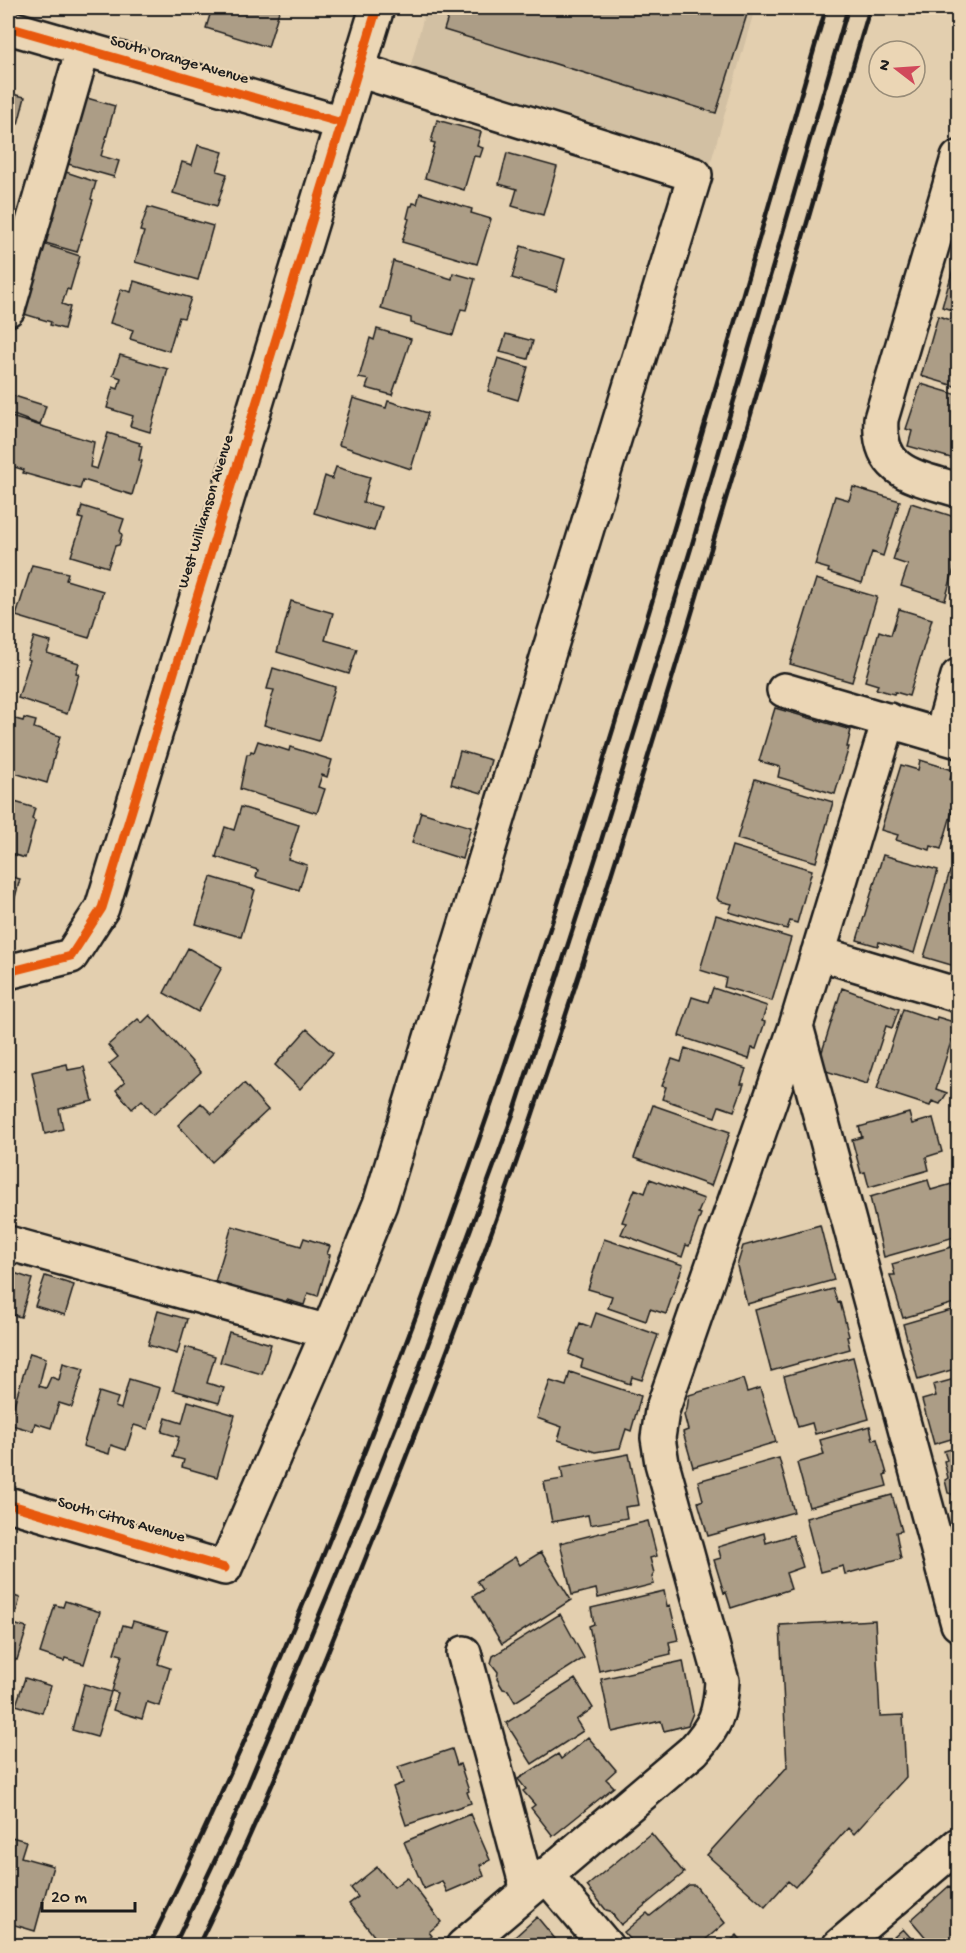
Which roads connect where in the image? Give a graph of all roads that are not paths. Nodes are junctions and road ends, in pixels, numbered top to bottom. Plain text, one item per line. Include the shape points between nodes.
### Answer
1 (377, 8) edge
2 (8, 27) edge
3 (83, 49) junction
4 (358, 70) junction
5 (342, 123) junction
6 (958, 158) edge
7 (8, 309) edge
8 (958, 490) edge
9 (958, 676) edge
10 (784, 690) dead end
11 (889, 720) junction
12 (950, 739) edge
13 (818, 953) junction
14 (8, 972) edge
15 (958, 995) edge
16 (796, 1026) junction
17 (8, 1243) edge
18 (328, 1332) junction
19 (8, 1504) edge
20 (958, 1624) edge
21 (464, 1653) dead end
22 (958, 1845) edge
23 (537, 1883) junction
24 (463, 1946) edge
25 (606, 1946) edge
26 (839, 1946) edge

1 - 4 street, West Williamson Avenue
2 - 3 street, South Orange Avenue
3 - 5 street, South Orange Avenue
3 - 7 street
4 - 5 street, West Williamson Avenue
4 - 18 street via 695,175 380,1204
5 - 14 street, West Williamson Avenue via 102,908 71,956
6 - 8 street via 881,419 880,436 895,467
9 - 12 street
10 - 11 street
11 - 12 street
11 - 13 street
13 - 15 street
13 - 16 street
16 - 20 street
16 - 23 street via 662,1411 658,1438 722,1681 720,1708 710,1732 693,1751
17 - 18 street
18 - 19 street, South Citrus Avenue via 225,1568
21 - 23 street
22 - 26 street
23 - 24 street
23 - 25 street

